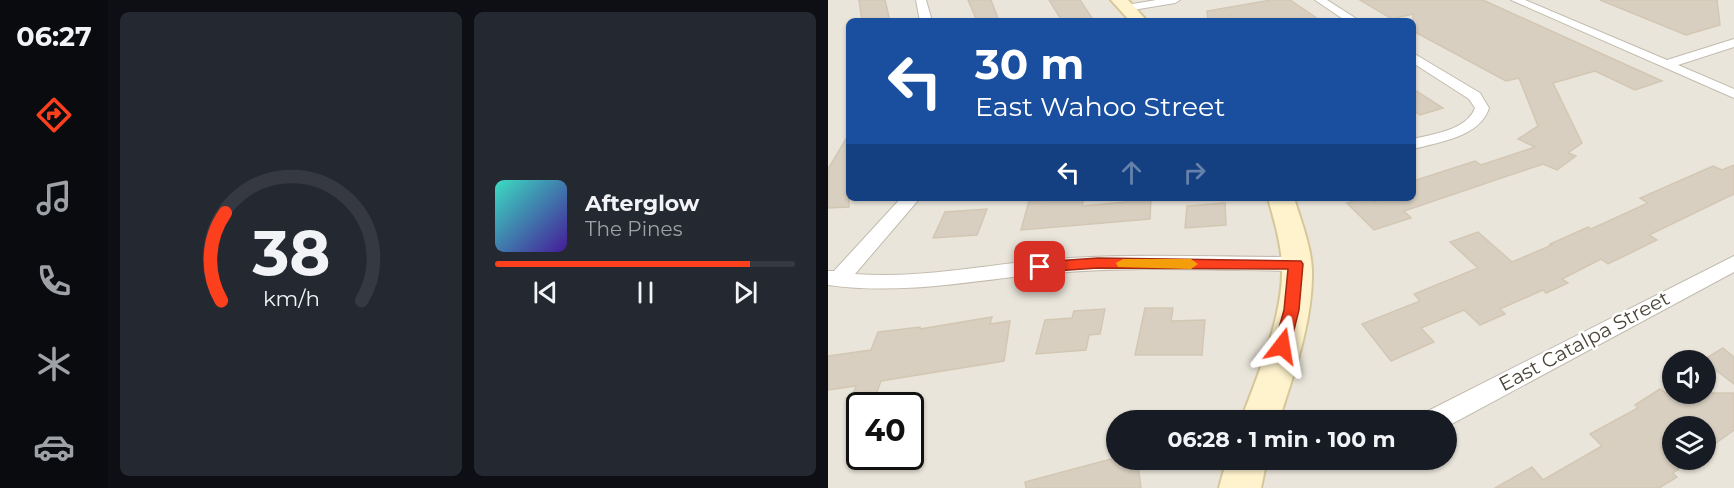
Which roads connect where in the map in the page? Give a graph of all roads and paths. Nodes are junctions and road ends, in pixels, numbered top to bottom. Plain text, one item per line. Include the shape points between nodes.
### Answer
1 (921, 0) edge
2 (1175, 0) edge
3 (1320, 0) edge
4 (1516, 0) edge
5 (1123, 4) edge
6 (925, 18) edge
7 (1136, 18) edge
8 (1349, 18) edge
9 (1734, 43) edge
10 (1416, 59) edge
11 (1666, 65) junction
12 (1734, 94) edge
13 (1416, 143) edge
14 (908, 201) edge
15 (1282, 201) edge
16 (1734, 263) edge
17 (1296, 264) junction
18 (833, 279) edge
19 (1263, 410) edge
20 (1454, 410) edge
21 (1244, 470) edge
22 (1240, 488) edge

1 - 6 street
2 - 5 street
3 - 8 street
4 - 11 street
5 - 7 street
9 - 11 street
10 - 13 street via 1475,96 1482,108 1480,118 1472,125
11 - 12 street
14 - 18 street
15 - 17 street
16 - 20 street, East Catalpa Street
17 - 18 street via 1098,263 960,279
17 - 19 street via 1291,310
21 - 22 street

